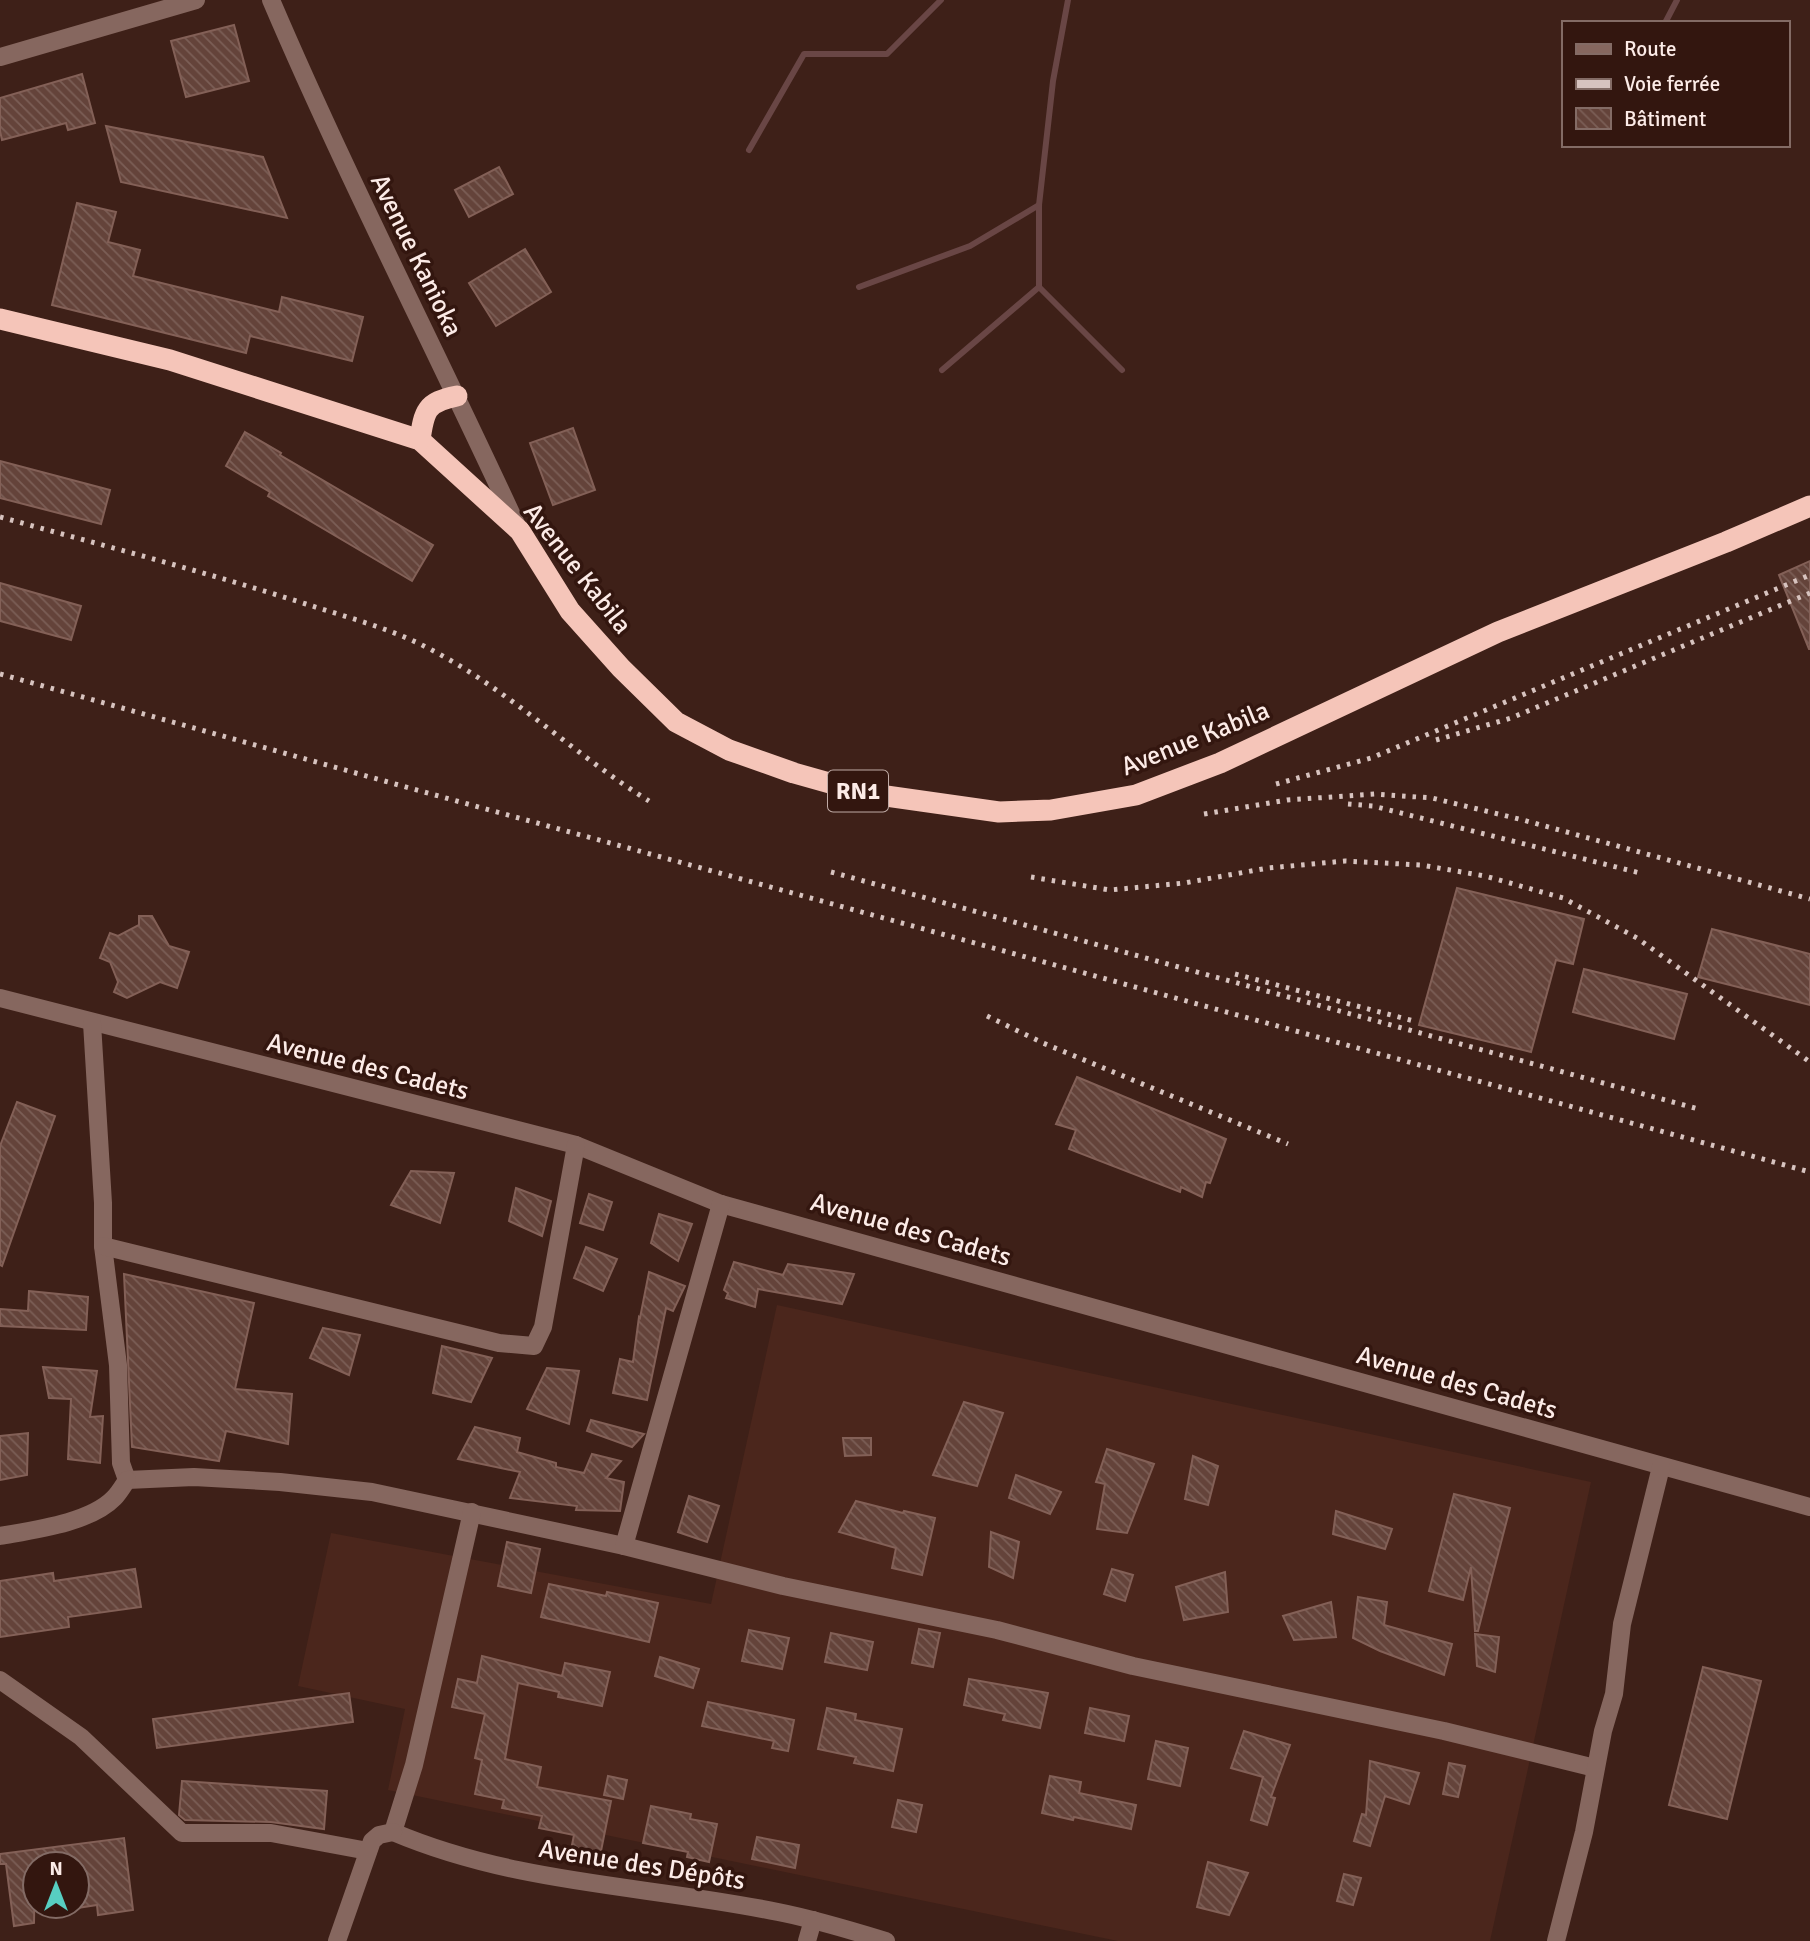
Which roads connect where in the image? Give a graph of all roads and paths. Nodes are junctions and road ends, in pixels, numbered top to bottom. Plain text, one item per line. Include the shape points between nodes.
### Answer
1 (197, 0) edge
2 (271, 0) edge
3 (0, 57) edge
4 (0, 319) edge
5 (457, 396) junction
6 (420, 440) junction
7 (1810, 506) edge
8 (520, 531) junction
9 (0, 998) edge
10 (92, 1023) junction
11 (576, 1145) junction
12 (721, 1203) junction
13 (103, 1246) junction
14 (1661, 1467) junction
15 (127, 1480) junction
16 (1810, 1507) edge
17 (472, 1513) junction
18 (0, 1536) edge
19 (624, 1546) junction
20 (0, 1680) edge
21 (1595, 1768) junction
22 (393, 1832) junction
23 (368, 1851) junction
24 (813, 1920) junction
25 (337, 1941) edge
26 (807, 1941) edge
27 (886, 1941) edge
28 (1556, 1941) edge

1 - 3 street
2 - 5 street, Avenue Kanioka via 365,211
4 - 6 highway, Avenue Kabila / RN1 via 170,360
5 - 6 highway via 428,408
5 - 8 street, Avenue Kanioka
6 - 8 highway, Avenue Kabila / RN1
7 - 8 highway, Avenue Kabila / RN1 via 1498,632 1220,763 1136,795 1051,810 999,812 865,793 794,774 729,750 676,722 570,611
9 - 10 street, Avenue des Cadets
10 - 11 street, Avenue des Cadets
10 - 13 street
11 - 12 street, Avenue des Cadets
11 - 13 street via 543,1326 534,1346 499,1343
12 - 14 street, Avenue des Cadets
12 - 19 street
13 - 15 street via 118,1365 119,1452
14 - 16 street, Avenue des Cadets
14 - 21 street via 1622,1624 1614,1695
15 - 17 street via 194,1477 280,1482 372,1492
15 - 18 street via 113,1499 93,1513
17 - 19 street
17 - 22 street via 414,1765
19 - 21 street via 783,1586 997,1630 1133,1666 1444,1731
20 - 23 street via 81,1737 183,1833 271,1833
21 - 28 street
22 - 23 street via 379,1835
22 - 24 street, Avenue des Dépôts via 455,1855 528,1872
23 - 25 street
24 - 26 street
24 - 27 street, Avenue des Dépôts

